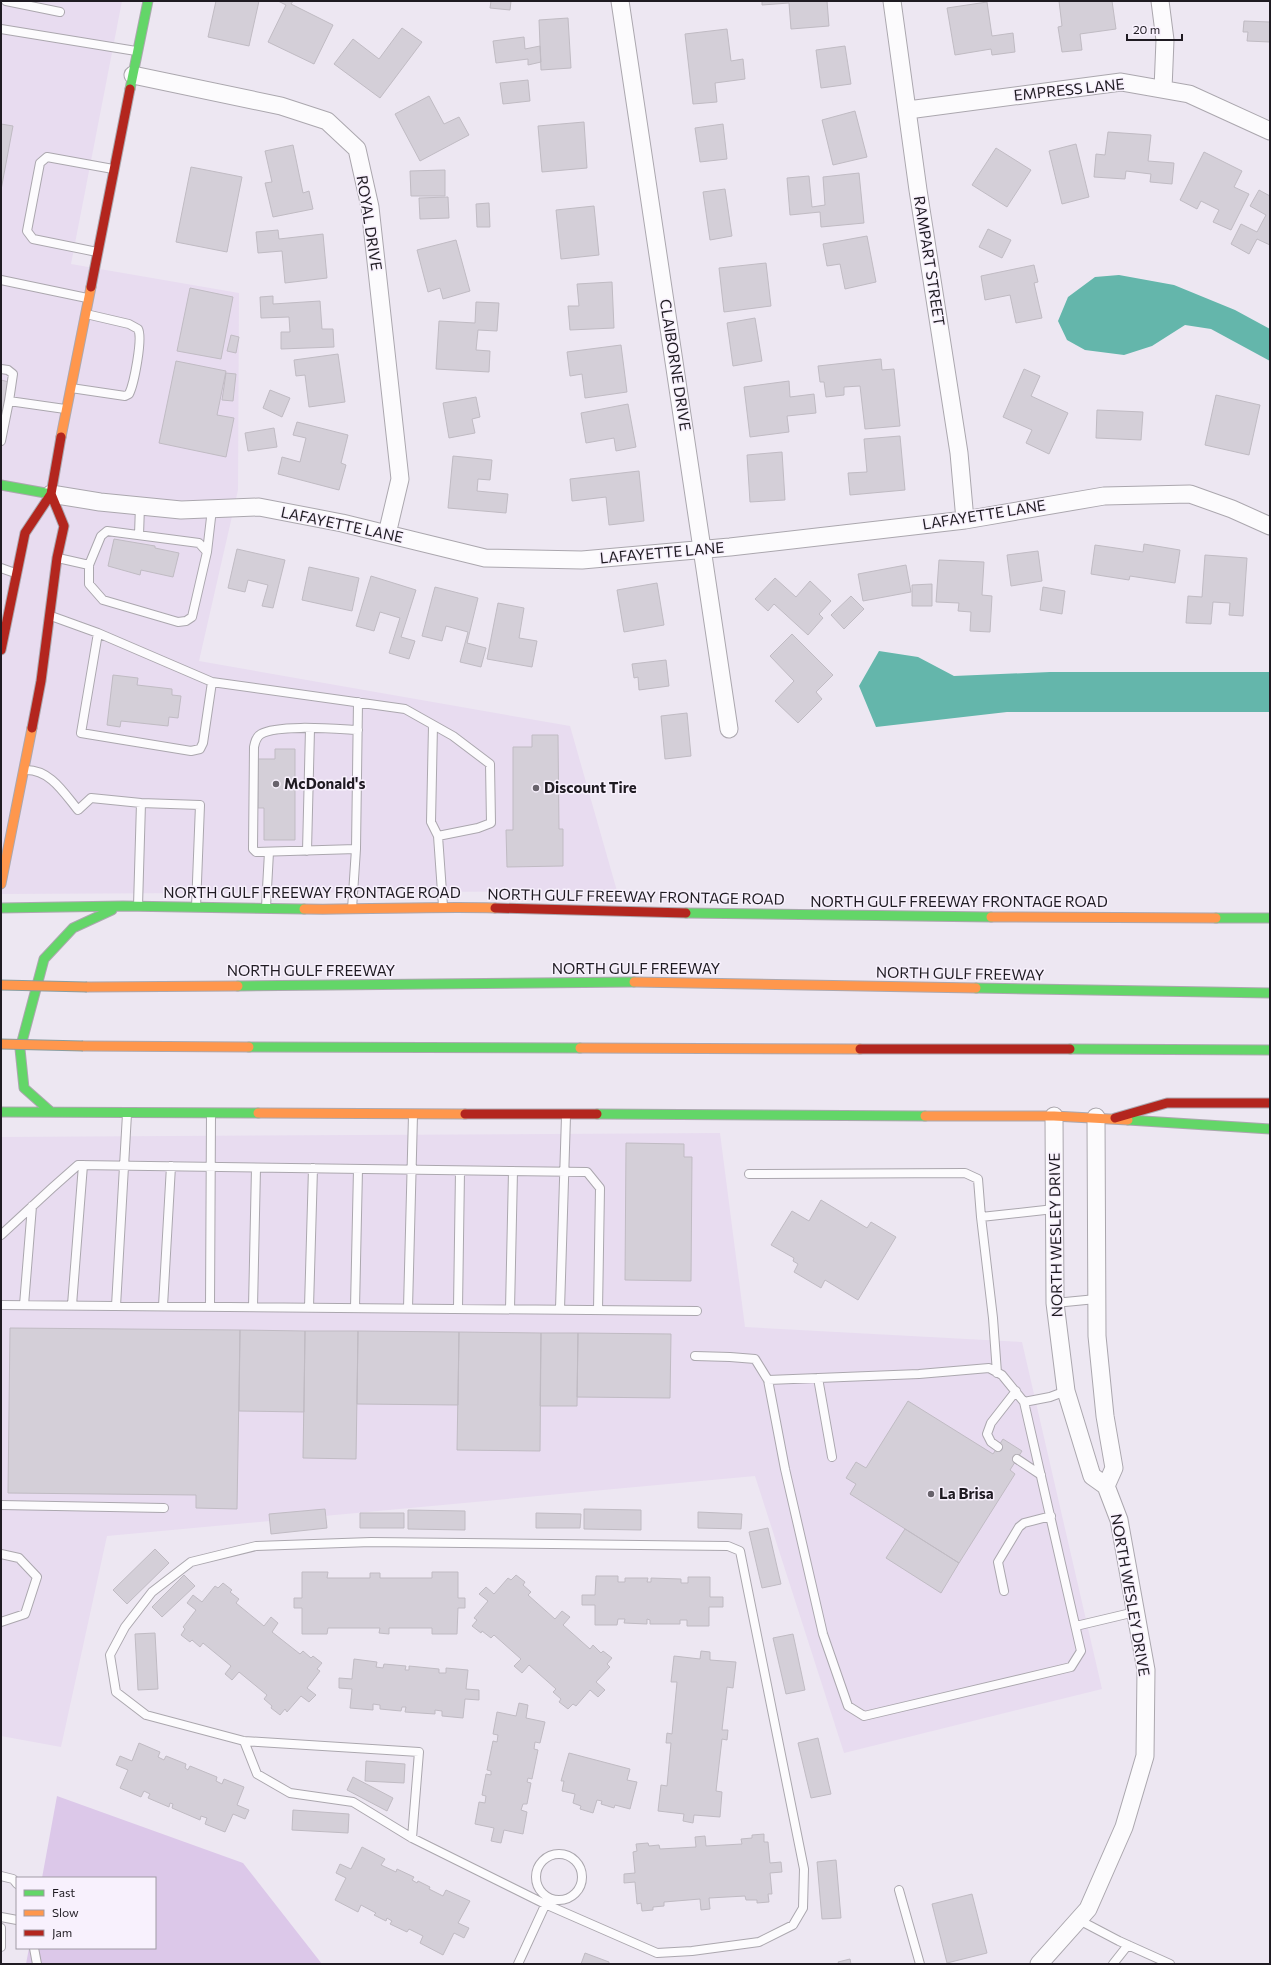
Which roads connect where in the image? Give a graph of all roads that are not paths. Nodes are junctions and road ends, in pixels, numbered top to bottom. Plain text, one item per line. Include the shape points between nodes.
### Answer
1 (6, 1) edge
2 (148, 1) edge
3 (620, 1) edge
4 (892, 1) edge
5 (1160, 1) edge
6 (60, 12) dead end
7 (1, 29) edge
8 (138, 51) junction
9 (133, 75) junction
10 (1163, 89) junction
11 (908, 110) junction
12 (1270, 131) edge
13 (114, 169) junction
14 (98, 252) junction
15 (1, 280) edge
16 (88, 298) junction
17 (85, 314) junction
18 (1, 370) edge
19 (70, 388) junction
20 (9, 401) junction
21 (66, 409) junction
22 (1, 441) edge
23 (1, 485) edge
24 (51, 494) junction
25 (140, 506) junction
26 (212, 509) junction
27 (965, 520) junction
28 (1270, 526) edge
29 (387, 534) junction
30 (139, 535) junction
31 (702, 549) junction
32 (207, 552) junction
33 (57, 558) junction
34 (88, 565) junction
35 (1, 568) edge
36 (17, 574) junction
37 (51, 615) junction
38 (98, 633) junction
39 (2, 638) edge
40 (1, 650) edge
41 (212, 682) junction
42 (358, 702) junction
43 (433, 724) junction
44 (310, 729) junction
45 (729, 729) dead end
46 (358, 730) junction
47 (23, 770) junction
48 (141, 803) junction
49 (438, 836) junction
50 (356, 849) junction
51 (307, 851) junction
52 (270, 852) junction
53 (1, 884) edge
54 (123, 906) junction
55 (444, 906) junction
56 (138, 907) junction
57 (1, 908) edge
58 (196, 908) junction
59 (266, 908) junction
60 (352, 910) junction
61 (1270, 918) edge
62 (1, 984) edge
63 (1270, 993) edge
64 (1, 1044) edge
65 (1270, 1050) edge
66 (1270, 1103) edge
67 (50, 1111) junction
68 (127, 1111) junction
69 (1, 1112) edge
70 (414, 1112) junction
71 (211, 1113) junction
72 (566, 1113) junction
73 (1054, 1116) junction
74 (1096, 1117) junction
75 (1115, 1118) junction
76 (1270, 1129) edge
77 (83, 1165) junction
78 (124, 1166) junction
79 (171, 1166) junction
80 (212, 1167) junction
81 (256, 1168) junction
82 (313, 1168) junction
83 (358, 1169) junction
84 (413, 1170) junction
85 (460, 1171) junction
86 (513, 1171) junction
87 (565, 1172) junction
88 (749, 1174) dead end
89 (32, 1206) junction
90 (1054, 1210) junction
91 (981, 1217) junction
92 (1, 1236) edge
93 (1096, 1299) junction
94 (1055, 1303) junction
95 (1, 1305) edge
96 (24, 1305) junction
97 (72, 1305) junction
98 (116, 1306) junction
99 (163, 1306) junction
100 (210, 1307) junction
101 (253, 1307) junction
102 (309, 1307) junction
103 (355, 1308) junction
104 (408, 1308) junction
105 (458, 1308) junction
106 (510, 1309) junction
107 (560, 1310) junction
108 (598, 1310) junction
109 (697, 1311) dead end
110 (694, 1356) dead end
111 (997, 1373) junction
112 (818, 1378) junction
113 (768, 1380) junction
114 (1016, 1391) junction
115 (1066, 1391) junction
116 (1024, 1402) junction
117 (998, 1447) dead end
118 (832, 1457) dead end
119 (1017, 1459) dead end
120 (1041, 1475) junction
121 (1106, 1486) junction
122 (1, 1505) edge
123 (164, 1508) dead end
124 (1051, 1516) junction
125 (1, 1554) edge
126 (1004, 1591) dead end
127 (1135, 1612) junction
128 (1, 1622) edge
129 (1076, 1626) junction
130 (244, 1741) junction
131 (412, 1838) junction
132 (1, 1876) edge
133 (16, 1883) edge
134 (899, 1890) dead end
135 (547, 1901) junction
136 (1, 1917) edge
137 (16, 1920) edge
138 (1078, 1920) junction
139 (1, 1928) edge
140 (1128, 1945) junction
141 (1, 1948) edge
142 (34, 1949) edge
143 (37, 1964) edge
144 (518, 1964) edge
145 (920, 1964) edge
146 (1039, 1964) edge
147 (1113, 1964) edge
148 (1170, 1964) edge

1 - 6 lane
2 - 8 main road
3 - 31 street, CLAIBORNE DRIVE
4 - 11 street, RAMPART STREET
5 - 10 street via 1165,40
7 - 8 lane
8 - 9 main road
9 - 13 main road
9 - 29 street, ROYAL DRIVE via 281,106 327,121 357,149 370,207 400,479
10 - 11 street, EMPRESS LANE via 1121,82
10 - 12 street, EMPRESS LANE via 1189,94
11 - 27 street, RAMPART STREET via 959,453
13 - 14 main road
13 - 14 lane via 47,157 40,163 27,231 33,238
14 - 16 main road
15 - 16 lane
16 - 17 main road
17 - 19 main road
17 - 19 lane via 129,324 138,329 140,338 132,383 129,394 125,396
18 - 20 lane via 8,370 13,374
19 - 21 main road
20 - 21 lane
20 - 22 lane
21 - 24 main road
23 - 24 main road
24 - 25 street, LAFAYETTE LANE
24 - 33 main road via 64,526
24 - 36 main road via 25,533
25 - 26 street, LAFAYETTE LANE via 181,510
25 - 30 lane
26 - 29 street, LAFAYETTE LANE via 259,507
26 - 32 lane
27 - 28 street, LAFAYETTE LANE via 1104,496 1190,494 1232,508
27 - 31 street, LAFAYETTE LANE
29 - 31 street, LAFAYETTE LANE via 485,558 582,560
30 - 32 lane via 199,543
30 - 34 lane via 107,531 100,536
31 - 45 street, CLAIBORNE DRIVE
32 - 34 lane via 192,617 178,622 103,600 90,584
33 - 34 lane
33 - 37 main road
35 - 36 lane
36 - 39 main road
37 - 38 lane
37 - 47 main road
38 - 41 lane
38 - 41 lane via 81,733 190,751 200,749
39 - 40 main road
41 - 42 lane
42 - 43 lane via 405,709
42 - 46 lane
43 - 49 lane via 431,822
43 - 49 lane via 490,764 490,823
44 - 46 lane
44 - 51 lane
44 - 52 lane via 280,729 262,734 255,740 253,849 256,852
46 - 50 lane
47 - 48 lane via 40,772 52,778 78,810 91,798
47 - 53 main road
48 - 56 lane
48 - 58 lane via 200,804
49 - 55 lane
50 - 51 lane
50 - 60 lane
51 - 52 lane
52 - 59 lane
54 - 56 main road, NORTH GULF FREEWAY FRONTAGE ROAD
54 - 57 main road, NORTH GULF FREEWAY FRONTAGE ROAD
54 - 67 main road via 73,928 44,959 20,1049 24,1088
55 - 60 main road, NORTH GULF FREEWAY FRONTAGE ROAD
55 - 61 main road, NORTH GULF FREEWAY FRONTAGE ROAD via 879,916
56 - 58 main road, NORTH GULF FREEWAY FRONTAGE ROAD
58 - 59 main road, NORTH GULF FREEWAY FRONTAGE ROAD
59 - 60 main road, NORTH GULF FREEWAY FRONTAGE ROAD
62 - 63 main road, NORTH GULF FREEWAY, bridge via 87,987 658,982
64 - 65 main road, bridge
66 - 75 main road via 1167,1103
67 - 68 main road
67 - 69 main road
68 - 71 main road
68 - 78 lane
70 - 71 main road
70 - 72 main road
70 - 84 lane
71 - 80 lane
72 - 73 main road
72 - 87 lane
73 - 74 main road
73 - 90 street, NORTH WESLEY DRIVE
74 - 75 main road
74 - 93 street
75 - 76 main road
77 - 78 lane
77 - 89 lane via 78,1165
77 - 97 lane
78 - 79 lane
78 - 98 lane
79 - 80 lane
79 - 99 lane
80 - 81 lane
80 - 100 lane
81 - 82 lane
81 - 101 lane
82 - 83 lane
82 - 102 lane
83 - 84 lane
83 - 103 lane
84 - 85 lane
84 - 104 lane
85 - 86 lane
85 - 105 lane
86 - 87 lane
86 - 106 lane
87 - 107 lane
87 - 108 lane via 586,1172 600,1188
88 - 91 lane via 965,1173 978,1179
89 - 92 lane
89 - 96 lane
90 - 91 lane
90 - 94 street, NORTH WESLEY DRIVE
91 - 111 lane
93 - 94 lane
93 - 121 street via 1105,1416 1114,1468
94 - 115 street, NORTH WESLEY DRIVE
95 - 96 lane
96 - 97 lane
97 - 98 lane
98 - 99 lane
99 - 100 lane
100 - 101 lane
101 - 102 lane
102 - 103 lane
103 - 104 lane
104 - 105 lane
105 - 106 lane
106 - 107 lane
107 - 108 lane
108 - 109 lane
110 - 113 lane via 755,1359
111 - 112 lane via 989,1368
111 - 114 lane
112 - 113 lane
112 - 118 lane
113 - 129 lane via 785,1469 823,1634 848,1706 864,1716 1071,1668 1081,1651
114 - 116 lane
114 - 117 lane via 991,1423 987,1434 991,1442
115 - 116 lane
115 - 121 street, NORTH WESLEY DRIVE via 1092,1476
116 - 120 lane
119 - 120 lane
120 - 124 lane
121 - 127 street, NORTH WESLEY DRIVE via 1119,1520
122 - 123 lane
124 - 126 lane via 1024,1523 1019,1527 998,1562
124 - 129 lane
125 - 128 lane via 19,1558 37,1577 25,1614
127 - 129 lane
127 - 138 street, NORTH WESLEY DRIVE via 1146,1670 1145,1756 1124,1827 1088,1909
130 - 131 lane via 258,1774 290,1793 353,1802
130 - 131 lane via 419,1752
130 - 135 lane via 146,1715 116,1692 110,1655 124,1627 152,1592 191,1562 256,1546 371,1542 728,1546 740,1551 804,1869 803,1908 793,1925 759,1942 657,1953
131 - 135 lane
132 - 133 lane via 13,1879
134 - 145 lane
135 - 135 lane via 571,1898 577,1893 583,1878 578,1863 572,1858 558,1854 550,1855 538,1865 536,1880
135 - 144 lane
136 - 137 lane
138 - 140 lane
138 - 146 street, NORTH WESLEY DRIVE
139 - 141 lane
140 - 147 lane
140 - 148 lane
142 - 143 lane

